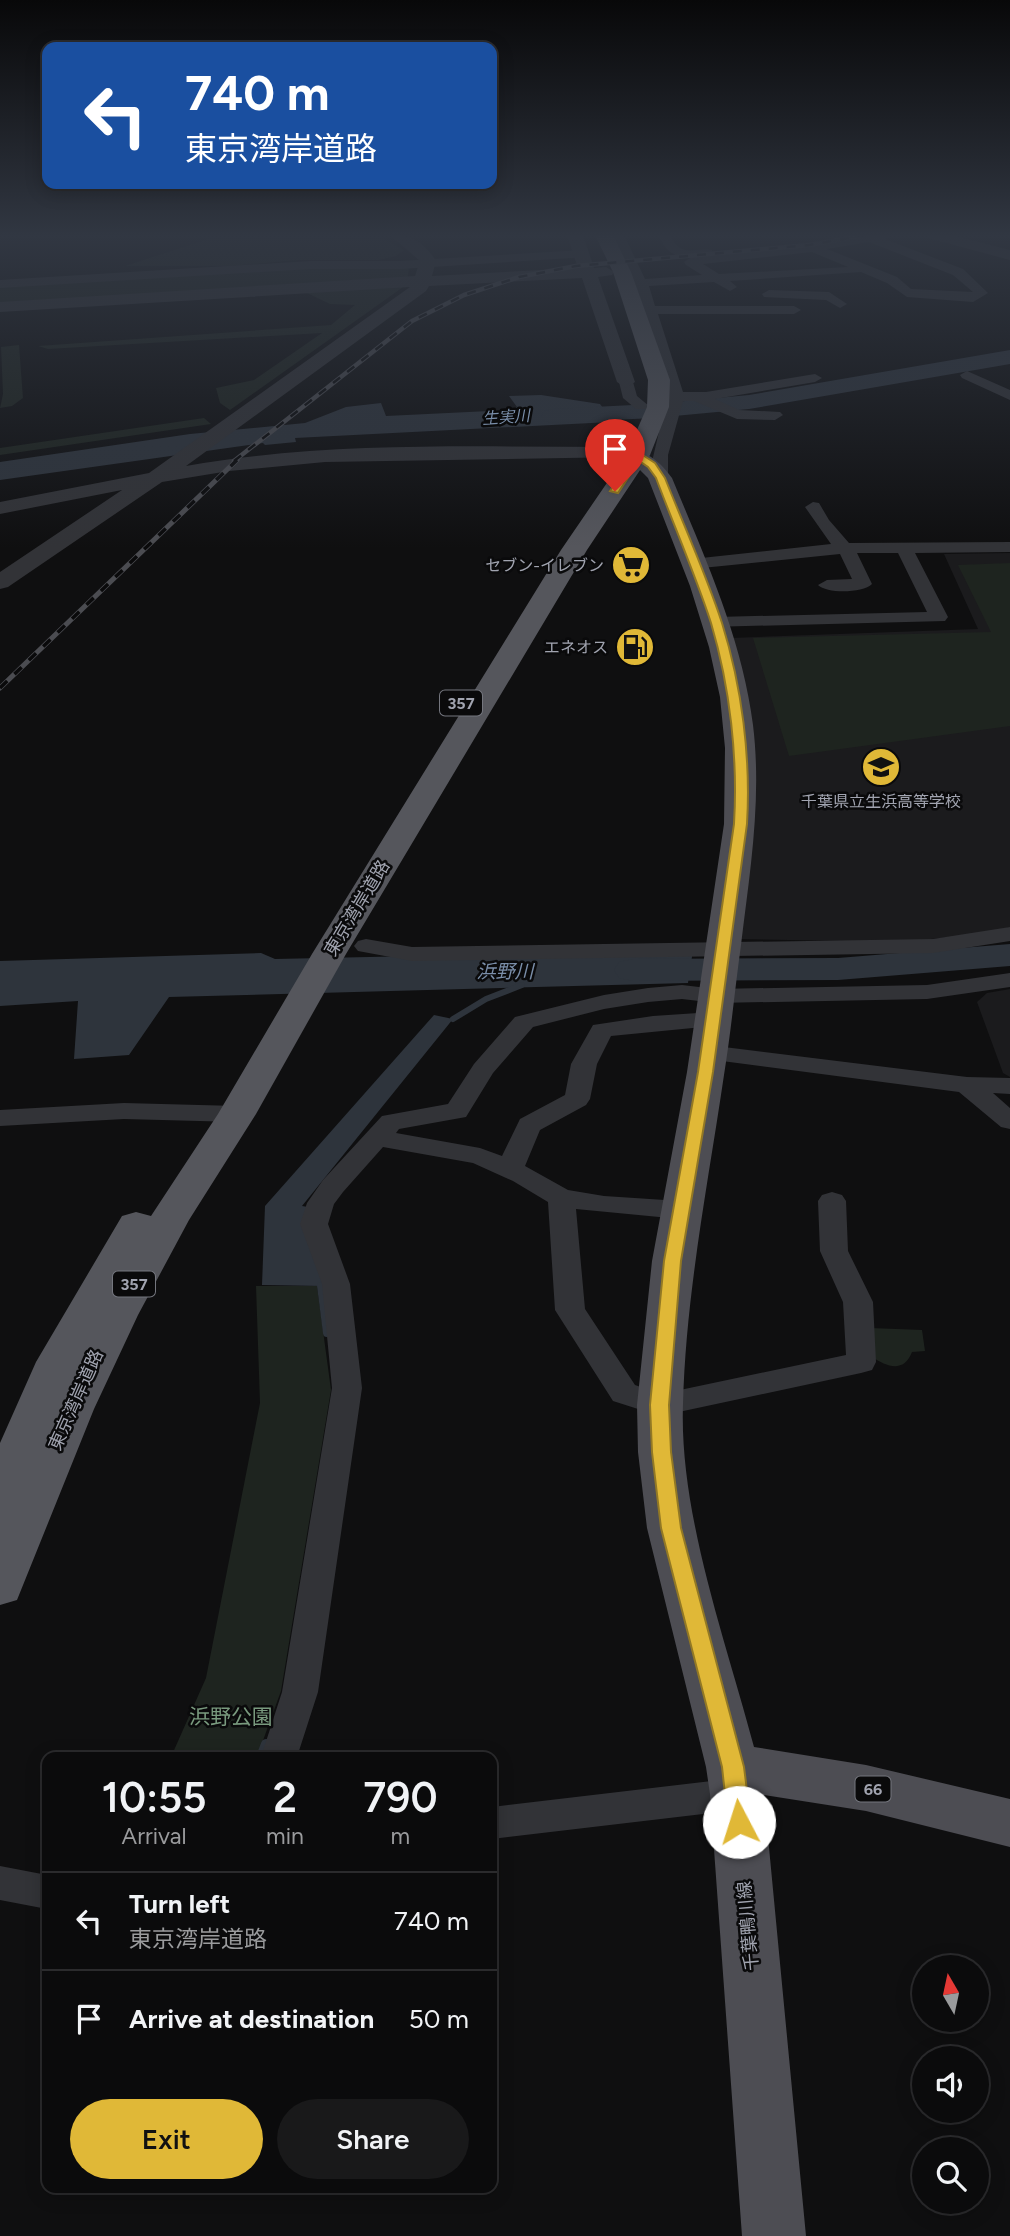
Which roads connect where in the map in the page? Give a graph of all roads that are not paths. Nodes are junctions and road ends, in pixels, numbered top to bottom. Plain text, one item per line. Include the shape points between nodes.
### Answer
1 (348, 339) edge
2 (612, 339) edge
3 (632, 339) edge
4 (641, 339) edge
5 (659, 339) edge
6 (967, 375) dead end
7 (815, 377) dead end
8 (626, 382) joint
9 (1010, 396) edge
10 (698, 397) junction
11 (676, 399) junction
12 (775, 415) dead end
13 (647, 416) junction
14 (627, 454) junction
15 (159, 475) junction
16 (660, 478) junction
17 (813, 507) dead end
18 (0, 508) edge
19 (1010, 547) edge
20 (846, 548) junction
21 (904, 548) junction
22 (692, 564) junction
23 (0, 582) edge
24 (827, 585) dead end
25 (716, 623) junction
26 (1010, 934) edge
27 (366, 946) dead end
28 (1010, 980) edge
29 (715, 1001) junction
30 (967, 1085) junction
31 (1010, 1086) edge
32 (224, 1113) junction
33 (0, 1118) edge
34 (1010, 1121) edge
35 (378, 1138) junction
36 (510, 1169) junction
37 (561, 1198) junction
38 (832, 1201) dead end
39 (680, 1210) junction
40 (660, 1405) junction
41 (0, 1497) edge
42 (0, 1586) edge
43 (281, 1752) edge
44 (735, 1780) junction
45 (497, 1822) edge
46 (1010, 1823) edge
47 (0, 1883) edge
48 (42, 1891) edge
49 (774, 2236) edge

1 - 15 street
2 - 8 street
3 - 13 highway, 東京湾岸道路 / 357
4 - 13 highway, 東京湾岸道路 / 357 via 660,387
5 - 11 street
6 - 9 street
7 - 10 street
8 - 13 street via 630,398
10 - 11 street
10 - 12 street via 737,414
11 - 13 street
13 - 14 highway, 東京湾岸道路 / 357
13 - 16 street
14 - 15 street via 393,454 291,459
14 - 16 main road, 千葉鴨川線 via 652,465
14 - 32 highway, 東京湾岸道路 / 357 via 574,550 318,954
15 - 18 street
15 - 23 street
16 - 22 main road, 千葉鴨川線
17 - 20 street via 837,543
19 - 21 street
20 - 21 street
20 - 22 street
20 - 24 street via 863,584
21 - 25 street via 939,617
22 - 25 main road, 千葉鴨川線
25 - 29 main road, 千葉鴨川線 via 729,675 743,789
26 - 29 street via 933,946
27 - 29 street
28 - 29 street via 927,992
29 - 30 street
29 - 35 street via 682,992 648,995 524,1022 483,1069 457,1111 391,1122
29 - 36 street via 602,1030 584,1064 577,1099 530,1125
29 - 39 main road, 千葉鴨川線
30 - 31 street
30 - 34 street
32 - 33 street via 124,1111
32 - 41 highway, 東京湾岸道路 / 357 via 139,1221 58,1362
32 - 42 highway, 東京湾岸道路 / 357 via 93,1360 24,1518
35 - 36 street via 480,1156
35 - 43 street via 333,1186 314,1224 336,1284 347,1388 300,1692
36 - 37 street
37 - 39 street
37 - 40 street via 570,1310 624,1393
38 - 40 street via 834,1251 858,1302 861,1362
39 - 40 main road, 千葉鴨川線
40 - 44 main road, 千葉鴨川線 via 671,1528
44 - 45 street
44 - 46 main road, 66 via 866,1788
44 - 49 main road, 千葉鴨川線
47 - 48 street

